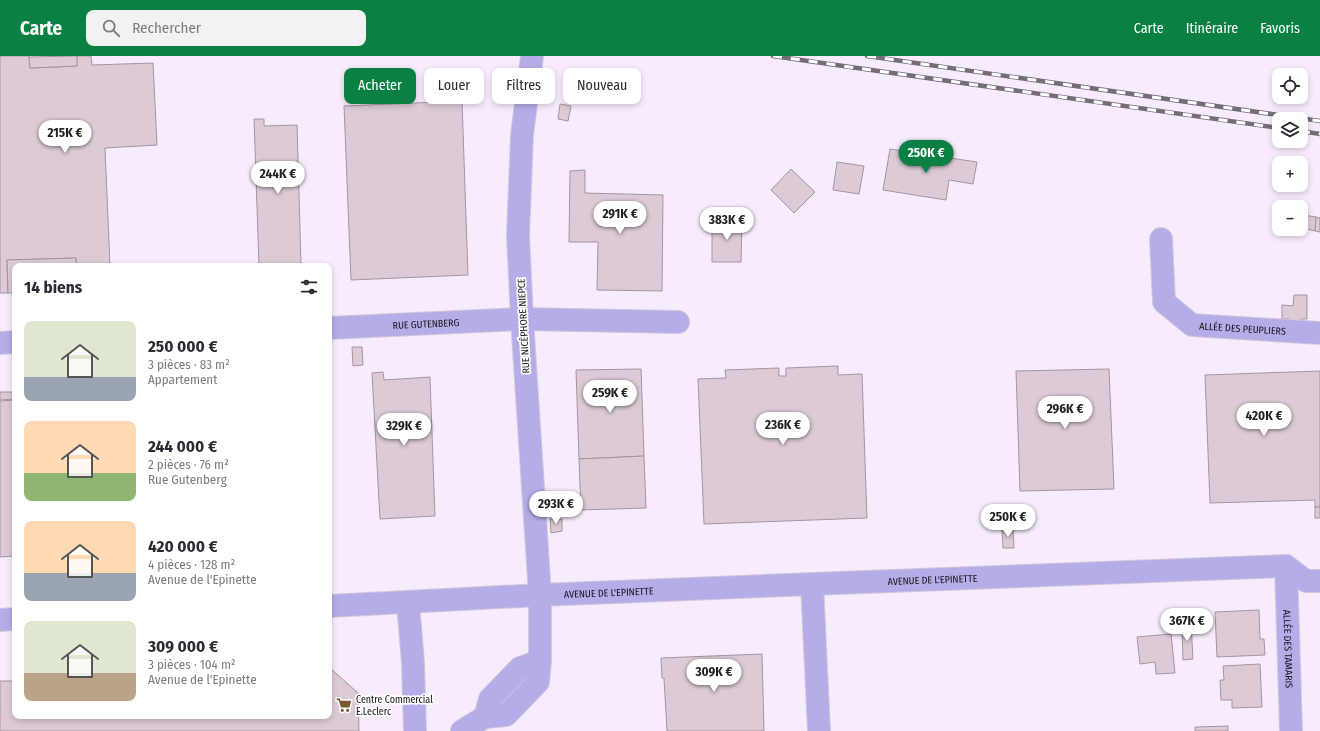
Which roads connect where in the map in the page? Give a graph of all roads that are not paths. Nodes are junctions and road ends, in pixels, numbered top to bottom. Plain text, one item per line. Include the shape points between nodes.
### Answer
1 (532, 56) edge
2 (1161, 239) dead end
3 (522, 319) junction
4 (678, 322) dead end
5 (332, 328) edge
6 (1320, 333) edge
7 (0, 342) edge
8 (12, 342) edge
9 (1286, 566) junction
10 (1320, 581) edge
11 (812, 584) junction
12 (540, 595) junction
13 (408, 603) junction
14 (332, 606) edge
15 (12, 619) edge
16 (0, 620) edge
17 (414, 731) edge
18 (462, 731) edge
19 (819, 731) edge
20 (1291, 731) edge

1 - 3 street, RUE NICÉPHORE NIEPCE via 522,135 518,235
2 - 6 street, ALLÉE DES PEUPLIERS via 1164,302 1192,325
3 - 4 street, RUE GUTENBERG
3 - 5 street, RUE GUTENBERG
3 - 12 street, RUE NICÉPHORE NIEPCE
7 - 8 street
9 - 10 street via 1306,581
9 - 11 street, AVENUE DE L'EPINETTE
9 - 20 street, ALLÉE DES TAMARIS
11 - 12 street, AVENUE DE L'EPINETTE
11 - 19 street
12 - 13 street, AVENUE DE L'EPINETTE
12 - 18 street, RUE NICÉPHORE NIEPCE via 538,682 506,715 485,717
13 - 14 street
13 - 17 street via 413,664
15 - 16 street

